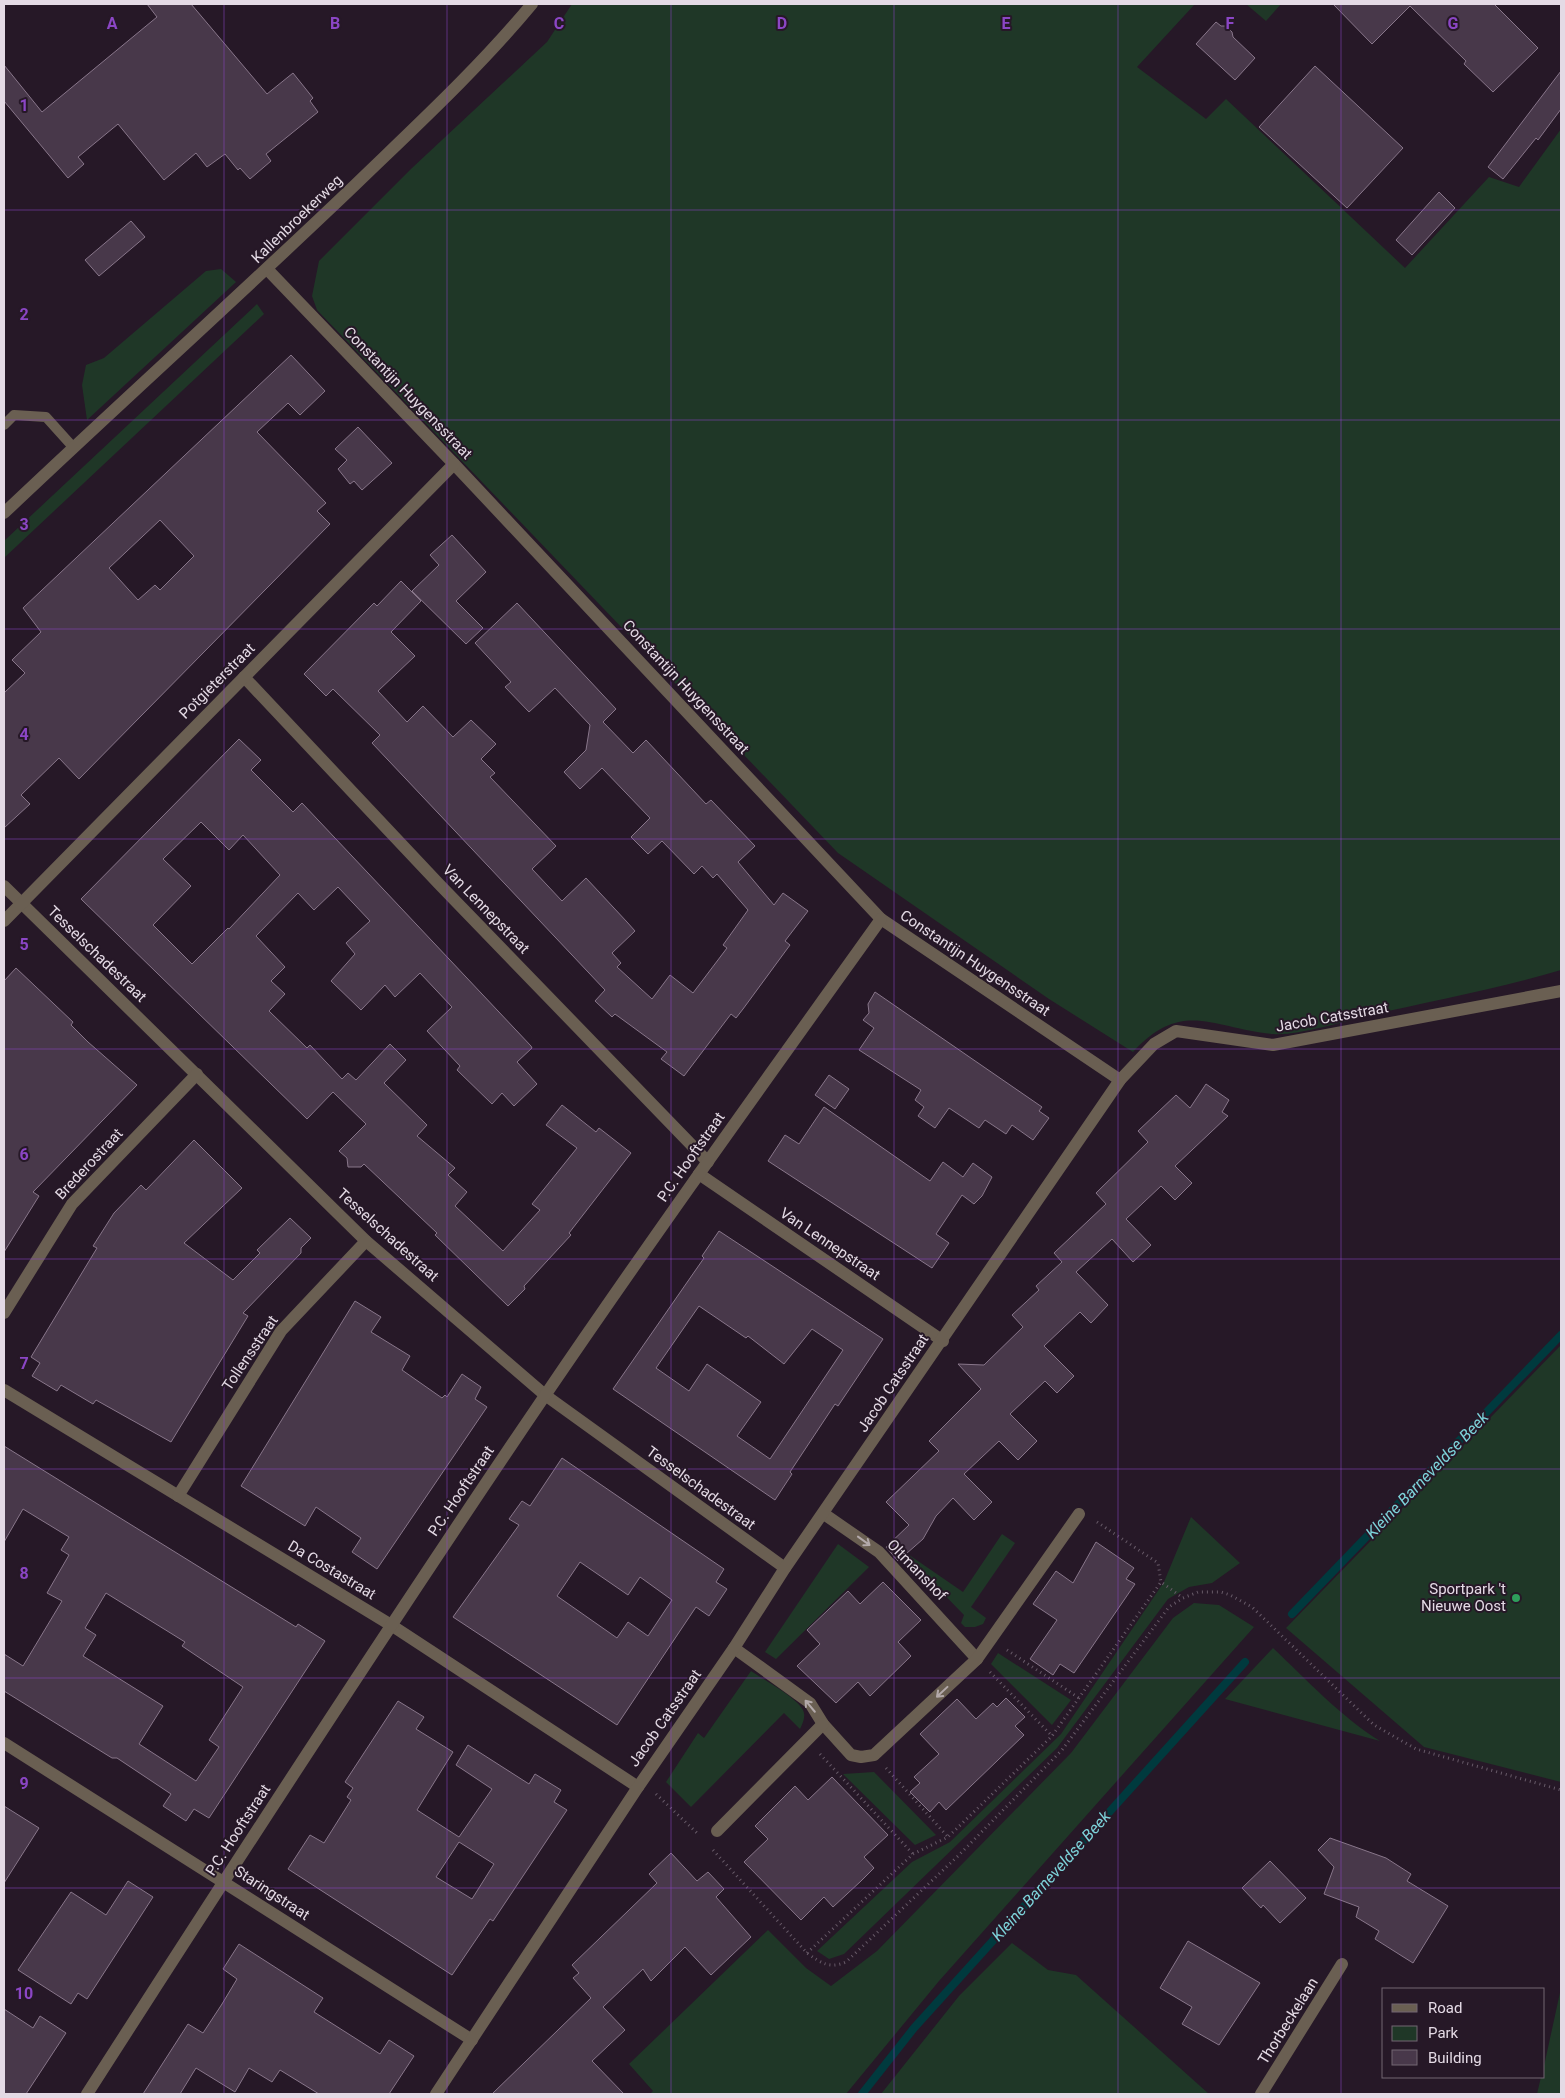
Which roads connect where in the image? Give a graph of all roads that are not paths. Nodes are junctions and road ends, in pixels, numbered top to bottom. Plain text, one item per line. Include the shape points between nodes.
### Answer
1 (532, 4) edge
2 (267, 269) junction
3 (4, 425) edge
4 (73, 447) junction
5 (454, 464) junction
6 (4, 513) edge
7 (244, 677) junction
8 (4, 886) edge
9 (20, 903) junction
10 (881, 919) junction
11 (4, 920) edge
12 (1561, 991) edge
13 (197, 1074) junction
14 (1120, 1080) junction
15 (708, 1162) junction
16 (699, 1174) junction
17 (366, 1241) junction
18 (4, 1313) edge
19 (942, 1341) junction
20 (4, 1390) edge
21 (545, 1395) junction
22 (178, 1496) junction
23 (824, 1514) junction
24 (1079, 1514) road end
25 (785, 1568) junction
26 (391, 1625) junction
27 (734, 1648) junction
28 (977, 1659) junction
29 (823, 1724) junction
30 (4, 1744) edge
31 (638, 1787) junction
32 (717, 1831) dead end
33 (224, 1881) junction
34 (1342, 1964) dead end
35 (472, 2040) junction
36 (87, 2094) edge
37 (436, 2094) edge
38 (1261, 2094) edge

1 - 2 street, Kallenbroekerweg via 501,41 434,109
2 - 4 street, Kallenbroekerweg
2 - 5 street, Constantijn Huygensstraat
3 - 4 lane via 14,415 46,417
4 - 6 street, Kallenbroekerweg
5 - 7 street, Potgieterstraat
5 - 10 street, Constantijn Huygensstraat
7 - 9 street, Potgieterstraat
7 - 15 street, Van Lennepstraat
8 - 9 street, Tesselschadestraat
9 - 11 street, Potgieterstraat
9 - 13 street, Tesselschadestraat
10 - 14 street, Constantijn Huygensstraat
10 - 15 street, P.C. Hooftstraat
12 - 14 street, Jacob Catsstraat via 1273,1044 1176,1031 1154,1044
13 - 17 street, Tesselschadestraat
13 - 18 street, Brederostraat via 72,1204
14 - 19 street, Jacob Catsstraat
15 - 16 street, P.C. Hooftstraat
16 - 19 street, Van Lennepstraat
16 - 21 street, P.C. Hooftstraat
17 - 21 street, Tesselschadestraat
17 - 22 street, Tollensstraat via 281,1331
19 - 23 street, Jacob Catsstraat
20 - 22 street, Da Costastraat
21 - 25 street, Tesselschadestraat
21 - 26 street, P.C. Hooftstraat
22 - 26 street, Da Costastraat
23 - 25 street, Jacob Catsstraat
23 -> 28 street, Oltmanshof via 879,1552
24 - 28 street
25 - 27 street, Jacob Catsstraat
26 - 31 street, Da Costastraat
26 - 33 street, P.C. Hooftstraat
29 -> 27 street via 810,1703
27 - 31 street, Jacob Catsstraat
28 -> 29 street via 874,1755 851,1755
29 - 32 street
30 - 33 street, Staringstraat
31 - 35 street, Jacob Catsstraat
33 - 35 street, Staringstraat
33 - 36 street, P.C. Hooftstraat
34 - 38 street, Thorbeckelaan
35 - 37 street, Jacob Catsstraat

